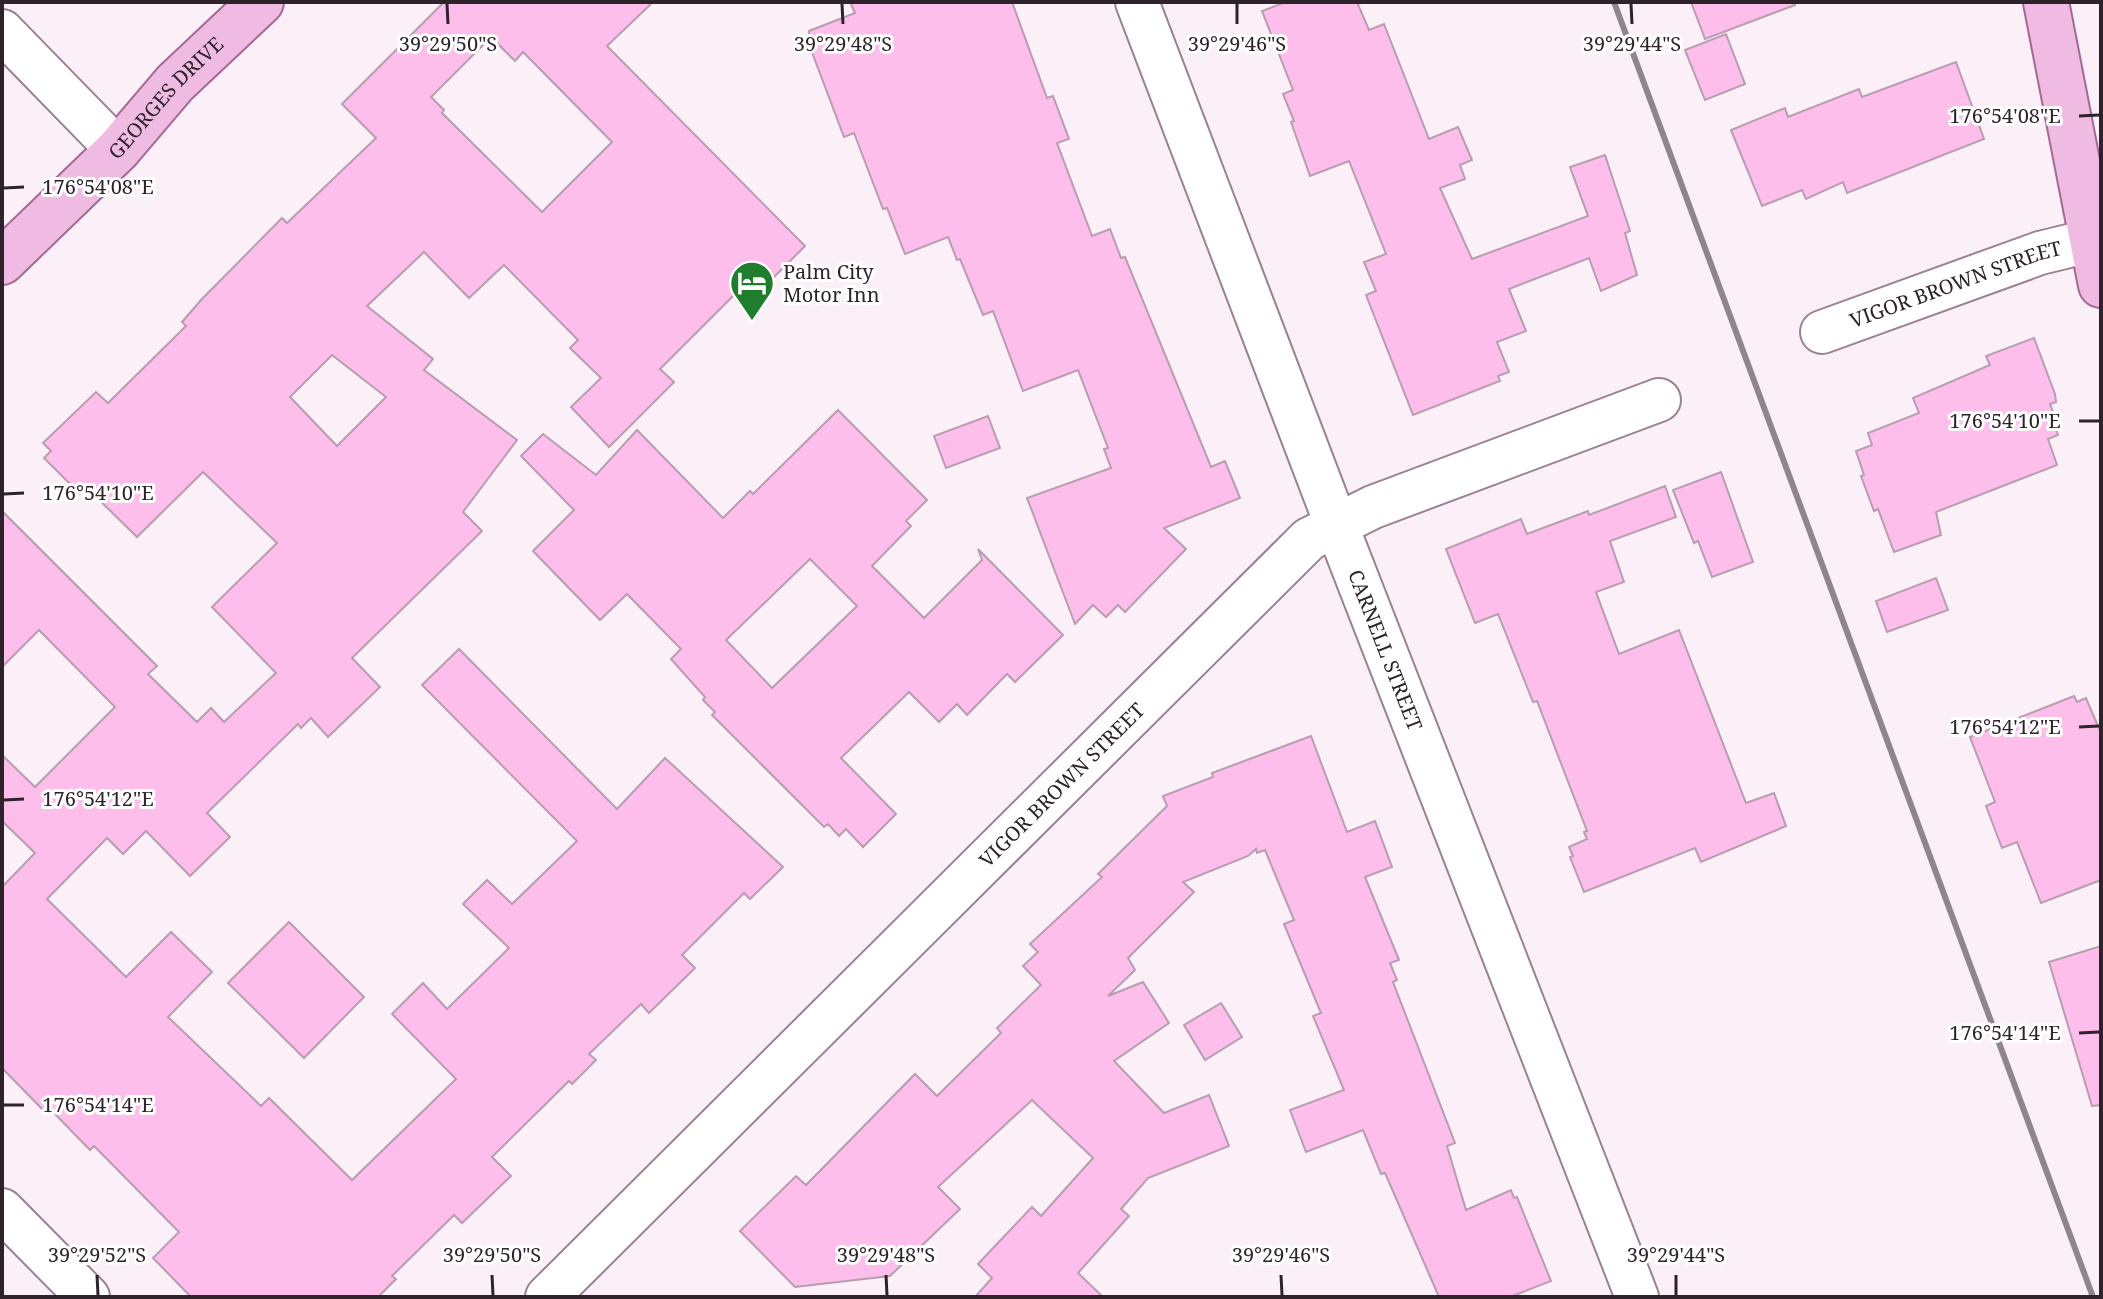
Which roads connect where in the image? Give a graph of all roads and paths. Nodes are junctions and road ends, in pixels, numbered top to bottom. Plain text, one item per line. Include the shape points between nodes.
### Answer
1 (261, 2) edge
2 (1137, 2) edge
3 (2046, 2) edge
4 (2, 31) edge
5 (118, 150) junction
6 (2093, 240) junction
7 (2, 262) edge
8 (2101, 285) edge
9 (1822, 332) dead end
10 (1659, 400) dead end
11 (1336, 524) junction
12 (2, 1210) edge
13 (88, 1297) edge
14 (547, 1297) edge
15 (1637, 1297) edge

1 - 5 main road, GEORGES DRIVE via 175,83
2 - 11 street, CARNELL STREET
3 - 6 main road
4 - 5 street
5 - 7 main road, GEORGES DRIVE
6 - 8 main road
6 - 9 street, VIGOR BROWN STREET via 2040,253
10 - 11 street, VIGOR BROWN STREET
11 - 14 street, VIGOR BROWN STREET via 1302,546
11 - 15 street, CARNELL STREET
12 - 13 street

